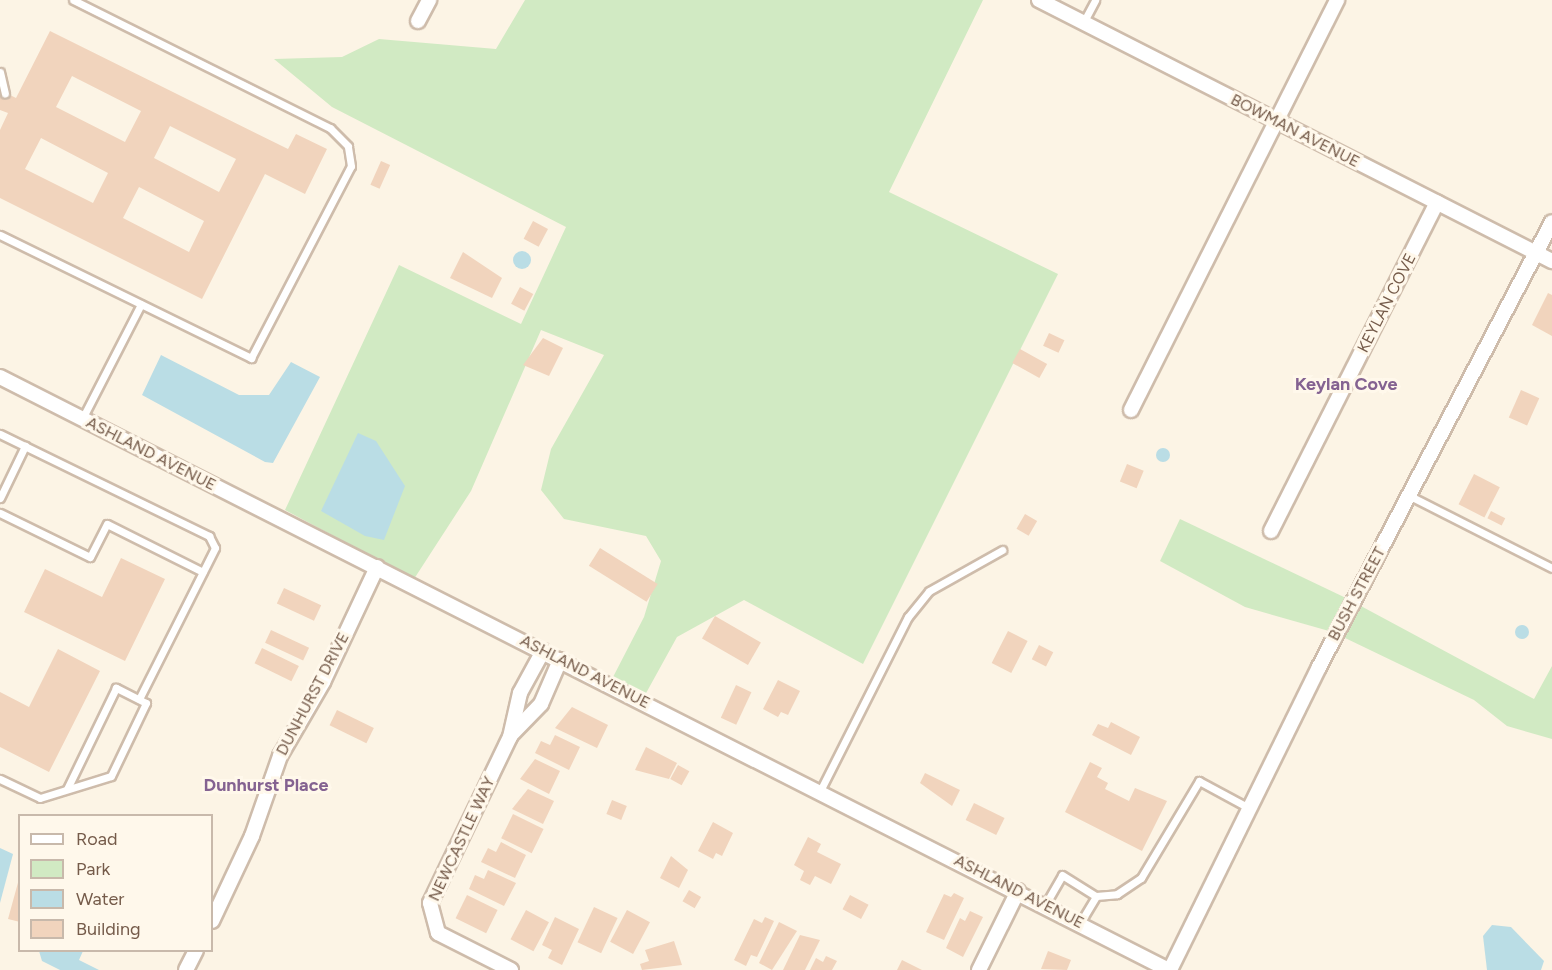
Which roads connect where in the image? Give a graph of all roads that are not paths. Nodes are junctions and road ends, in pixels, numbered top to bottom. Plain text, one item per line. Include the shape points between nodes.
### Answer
1 (73, 0) edge
2 (429, 0) edge
3 (1039, 0) edge
4 (1095, 0) edge
5 (1337, 0) edge
6 (418, 21) dead end
7 (1083, 23) junction
8 (0, 72) edge
9 (5, 93) dead end
10 (1276, 121) junction
11 (1437, 203) junction
12 (1552, 222) edge
13 (0, 235) edge
14 (1533, 251) junction
15 (1552, 261) edge
16 (141, 304) junction
17 (0, 377) edge
18 (1131, 410) dead end
19 (82, 418) junction
20 (0, 434) edge
21 (25, 446) junction
22 (1408, 495) junction
23 (0, 498) edge
24 (0, 513) edge
25 (1271, 531) dead end
26 (1002, 550) dead end
27 (377, 567) junction
28 (1552, 568) edge
29 (203, 572) junction
30 (543, 651) junction
31 (560, 660) junction
32 (139, 699) junction
33 (510, 737) junction
34 (0, 779) edge
35 (66, 789) junction
36 (820, 791) junction
37 (1247, 807) junction
38 (1018, 891) junction
39 (1096, 896) junction
40 (1045, 905) junction
41 (213, 919) edge
42 (1080, 924) junction
43 (195, 952) edge
44 (186, 970) edge
45 (511, 970) edge
46 (979, 970) edge
47 (1169, 970) edge

1 - 16 lane via 330,128 348,146 351,166 251,358
2 - 6 street
3 - 7 street, BOWMAN AVENUE
4 - 7 lane
5 - 10 street
7 - 10 street, BOWMAN AVENUE
8 - 9 lane
10 - 11 street, BOWMAN AVENUE
10 - 18 street
11 - 14 street, BOWMAN AVENUE
11 - 25 street, KEYLAN COVE
12 - 14 street, BUSH STREET
13 - 16 lane
14 - 15 street, BOWMAN AVENUE
14 - 22 street, BUSH STREET
16 - 19 lane
17 - 19 street, ASHLAND AVENUE
19 - 27 street, ASHLAND AVENUE
20 - 21 lane
21 - 23 lane
21 - 29 lane via 209,536 215,548
22 - 28 lane
22 - 37 street, BUSH STREET
24 - 29 lane via 90,557 107,524
26 - 36 lane via 929,591 908,617
27 - 30 street, ASHLAND AVENUE
27 - 41 street, DUNHURST DRIVE via 323,682 280,756 252,836
29 - 32 lane
30 - 31 street, ASHLAND AVENUE
30 - 33 street, NEWCASTLE WAY via 520,693
31 - 33 street, NEWCASTLE WAY via 541,704
31 - 36 street, ASHLAND AVENUE
32 - 35 lane via 146,703 111,776
32 - 35 lane via 116,688
33 - 45 street, NEWCASTLE WAY via 430,914 446,938
34 - 35 lane via 40,798
36 - 38 street, ASHLAND AVENUE
37 - 39 lane via 1199,781 1141,878 1117,894
37 - 47 street, BUSH STREET
38 - 40 street, ASHLAND AVENUE
38 - 46 street
39 - 40 lane via 1062,875
39 - 42 lane
40 - 42 street, ASHLAND AVENUE
42 - 47 street, ASHLAND AVENUE
43 - 44 street

